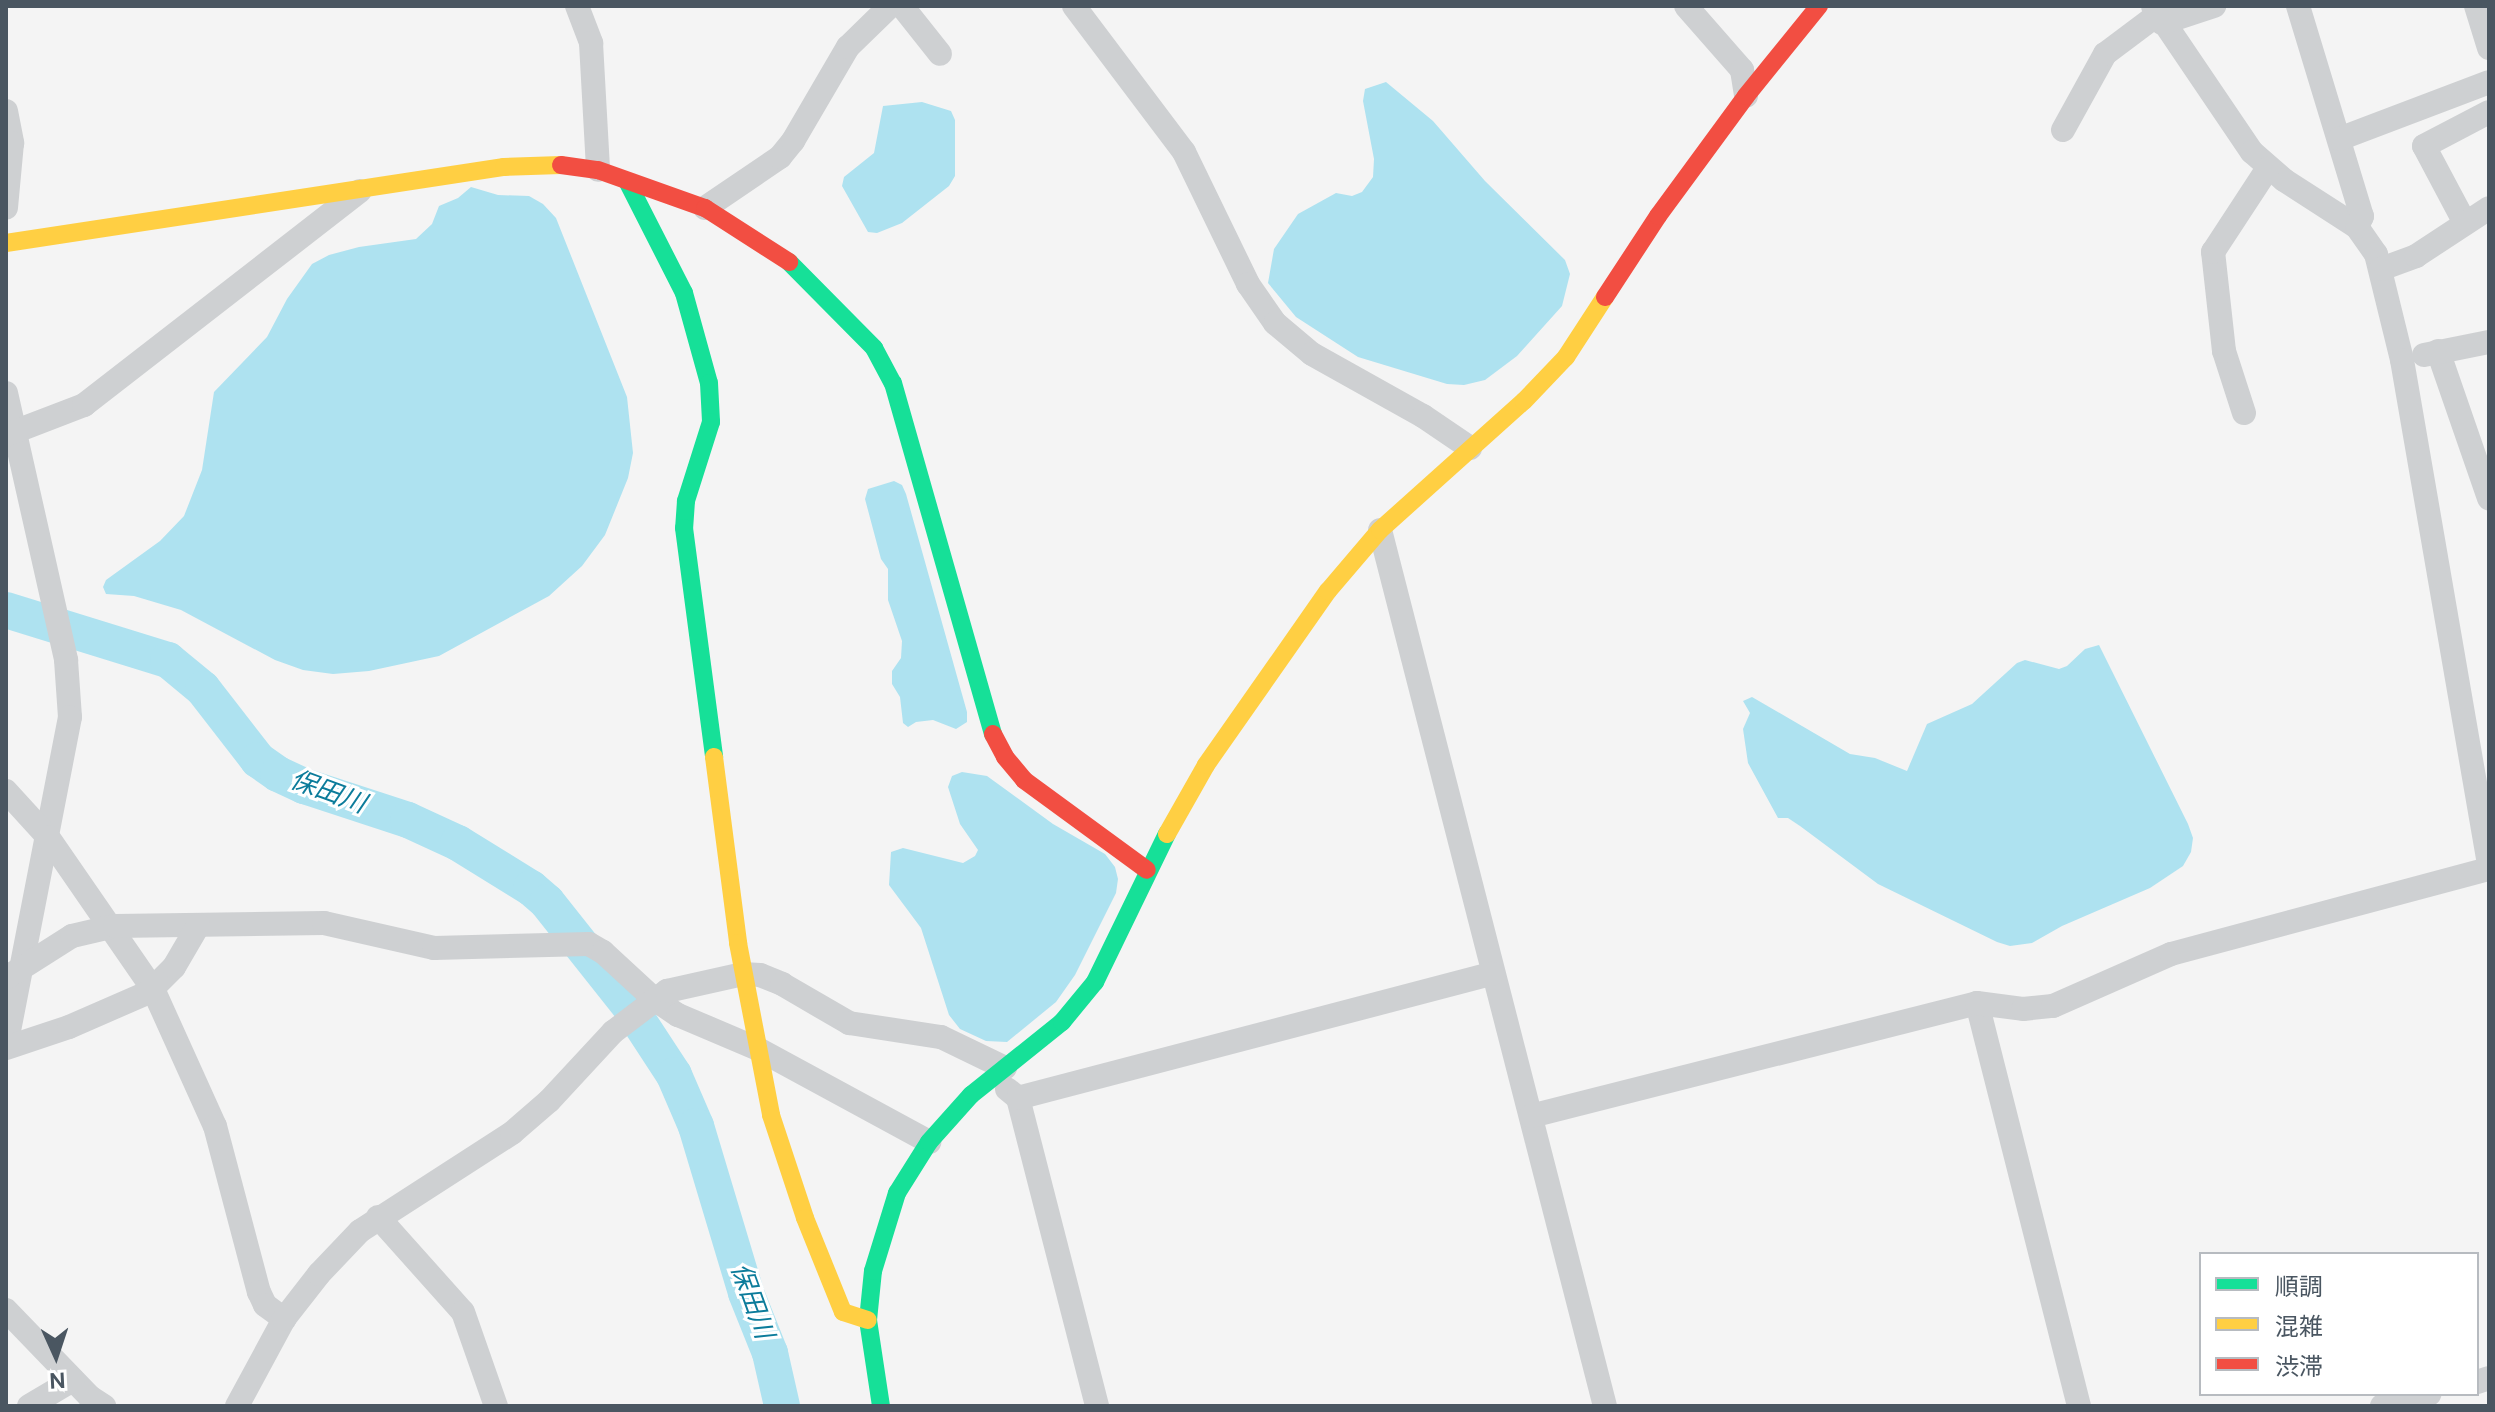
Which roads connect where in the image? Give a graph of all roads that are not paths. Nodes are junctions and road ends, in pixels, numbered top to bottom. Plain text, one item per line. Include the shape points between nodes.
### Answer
1 (577, 6) edge
2 (890, 6) edge
3 (902, 6) edge
4 (1074, 6) edge
5 (1686, 6) edge
6 (1819, 6) edge
7 (2214, 6) edge
8 (2298, 6) edge
9 (2476, 6) edge
10 (2157, 15) edge
11 (2489, 48) edge
12 (940, 54) dead end
13 (2487, 87) edge
14 (1746, 96) junction
15 (6, 111) edge
16 (2489, 112) edge
17 (2063, 130) dead end
18 (2339, 139) junction
19 (2268, 168) junction
20 (598, 170) junction
21 (628, 183) junction
22 (360, 191) junction
23 (6, 208) edge
24 (705, 208) junction
25 (2489, 208) edge
26 (2465, 223) junction
27 (2357, 227) junction
28 (6, 243) edge
29 (2381, 269) junction
30 (2489, 342) edge
31 (2438, 351) junction
32 (2402, 360) junction
33 (6, 393) edge
34 (2244, 413) dead end
35 (11, 434) edge
36 (1470, 448) junction
37 (2489, 498) edge
38 (1380, 530) junction
39 (6, 791) edge
40 (48, 837) junction
41 (2489, 866) edge
42 (1147, 870) junction
43 (198, 926) junction
44 (109, 927) junction
45 (15, 971) edge
46 (743, 974) junction
47 (1492, 974) junction
48 (153, 989) junction
49 (654, 999) junction
50 (1977, 1003) junction
51 (6, 1047) edge
52 (758, 1049) junction
53 (999, 1073) junction
54 (1018, 1098) junction
55 (1531, 1116) junction
56 (929, 1142) junction
57 (378, 1217) junction
58 (6, 1310) edge
59 (284, 1319) junction
60 (868, 1320) junction
61 (73, 1380) junction
62 (2421, 1396) edge
63 (29, 1406) edge
64 (104, 1406) edge
65 (237, 1406) edge
66 (496, 1406) edge
67 (881, 1406) edge
68 (1097, 1406) edge
69 (1605, 1406) edge
70 (2079, 1406) edge
71 (2382, 1406) edge

1 - 20 street via 591,43
2 - 24 street via 848,47 780,157
3 - 12 street
4 - 36 street via 1184,152 1248,284 1275,323 1312,354
5 - 14 street via 1742,70
6 - 14 street
7 - 10 street
8 - 18 street
9 - 11 street
10 - 17 street via 2105,54
10 - 19 street
13 - 18 street
14 - 36 street via 1658,216 1566,357
15 - 23 street via 12,143
16 - 26 street via 2424,146
18 - 27 street via 2362,216
19 - 27 street
19 - 34 street via 2213,252 2224,351
20 - 21 street
20 - 22 street via 548,163
21 - 24 street
21 - 46 street via 684,293 709,383 711,422 686,501 684,528
22 - 28 street
22 - 35 street via 84,405
24 - 42 street via 783,256 874,348 906,420 987,722 1005,757 1024,780
25 - 26 street
26 - 29 street via 2416,256
27 - 29 street via 2369,239
29 - 32 street
30 - 31 street
31 - 32 street
31 - 37 street
32 - 41 street
33 - 35 street
35 - 40 street via 66,660 70,717
36 - 38 street
38 - 42 street via 1328,591 1206,765
38 - 47 street
39 - 40 street
40 - 44 street
40 - 45 street
41 - 50 street via 2171,954 2053,1006 2023,1009
42 - 53 street via 1095,982 1062,1022
43 - 44 street
43 - 48 street via 174,967
43 - 49 street via 324,923 434,948 580,944 603,952
44 - 45 street via 72,936
44 - 48 street
45 - 51 street
46 - 49 street via 688,984
46 - 52 street
46 - 53 street via 782,984 849,1023 941,1037
47 - 54 street
47 - 55 street
48 - 51 street via 69,1027
48 - 59 street via 215,1126 259,1292 265,1305
49 - 52 street via 678,1015
49 - 57 street via 613,1032 512,1133
50 - 55 street
50 - 70 street
52 - 56 street
52 - 60 street via 778,1144 832,1285 843,1312
53 - 54 street
53 - 56 street
54 - 68 street
55 - 69 street
56 - 60 street via 887,1218 873,1271
57 - 59 street via 319,1274
57 - 66 street via 463,1312
58 - 61 street
59 - 65 street
60 - 67 street
61 - 63 street
61 - 64 street
62 - 71 street

